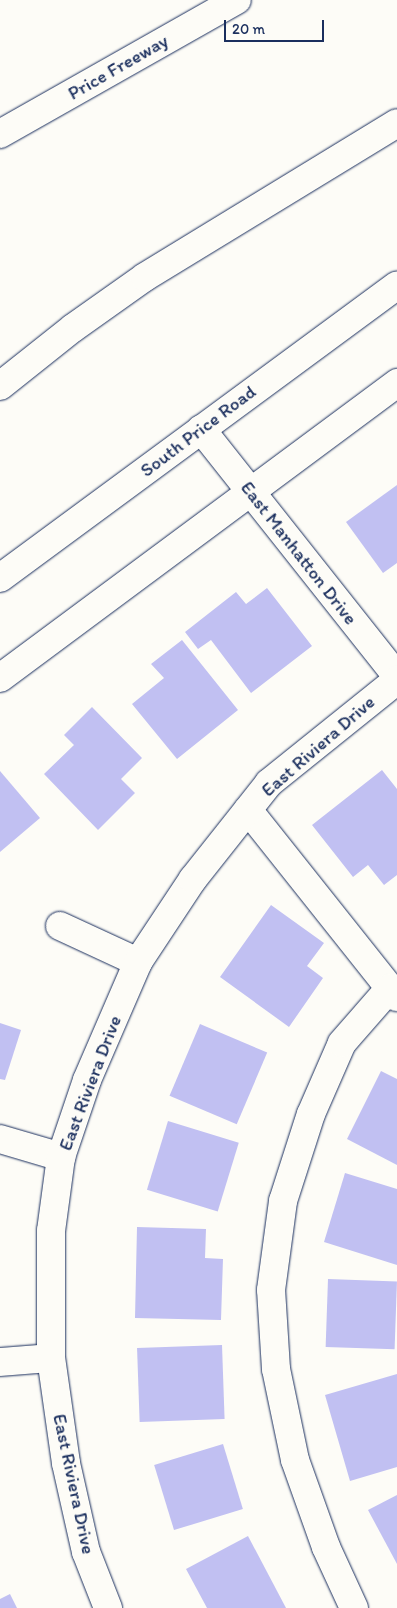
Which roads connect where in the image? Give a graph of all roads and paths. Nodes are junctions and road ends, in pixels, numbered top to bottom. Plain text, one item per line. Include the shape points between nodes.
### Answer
1 (237, 0) edge
2 (397, 124) edge
3 (0, 134) edge
4 (397, 285) edge
5 (397, 383) edge
6 (0, 386) edge
7 (201, 429) junction
8 (251, 492) junction
9 (0, 578) edge
10 (0, 678) edge
11 (397, 678) edge
12 (248, 810) junction
13 (60, 926) dead end
14 (138, 962) junction
15 (393, 992) edge
16 (0, 1139) edge
17 (61, 1157) junction
18 (51, 1358) junction
19 (0, 1362) edge
20 (108, 1608) edge
21 (354, 1608) edge

1 - 3 main road, Price Freeway
2 - 6 main road via 145,277
4 - 7 main road, South Price Road
5 - 8 main road
7 - 8 main road, East Manhatton Drive
7 - 9 main road, South Price Road
8 - 10 main road
8 - 11 main road, East Manhatton Drive
11 - 12 main road, East Riviera Drive via 269,783
12 - 14 main road, East Riviera Drive via 193,878
12 - 15 main road
13 - 14 main road
14 - 17 main road, East Riviera Drive via 88,1080
15 - 21 main road via 342,1043 310,1114 283,1201 271,1290 276,1369 295,1460 326,1547
16 - 17 main road
17 - 18 main road, East Riviera Drive via 51,1231
18 - 19 main road
18 - 20 main road, East Riviera Drive via 66,1463 86,1552

